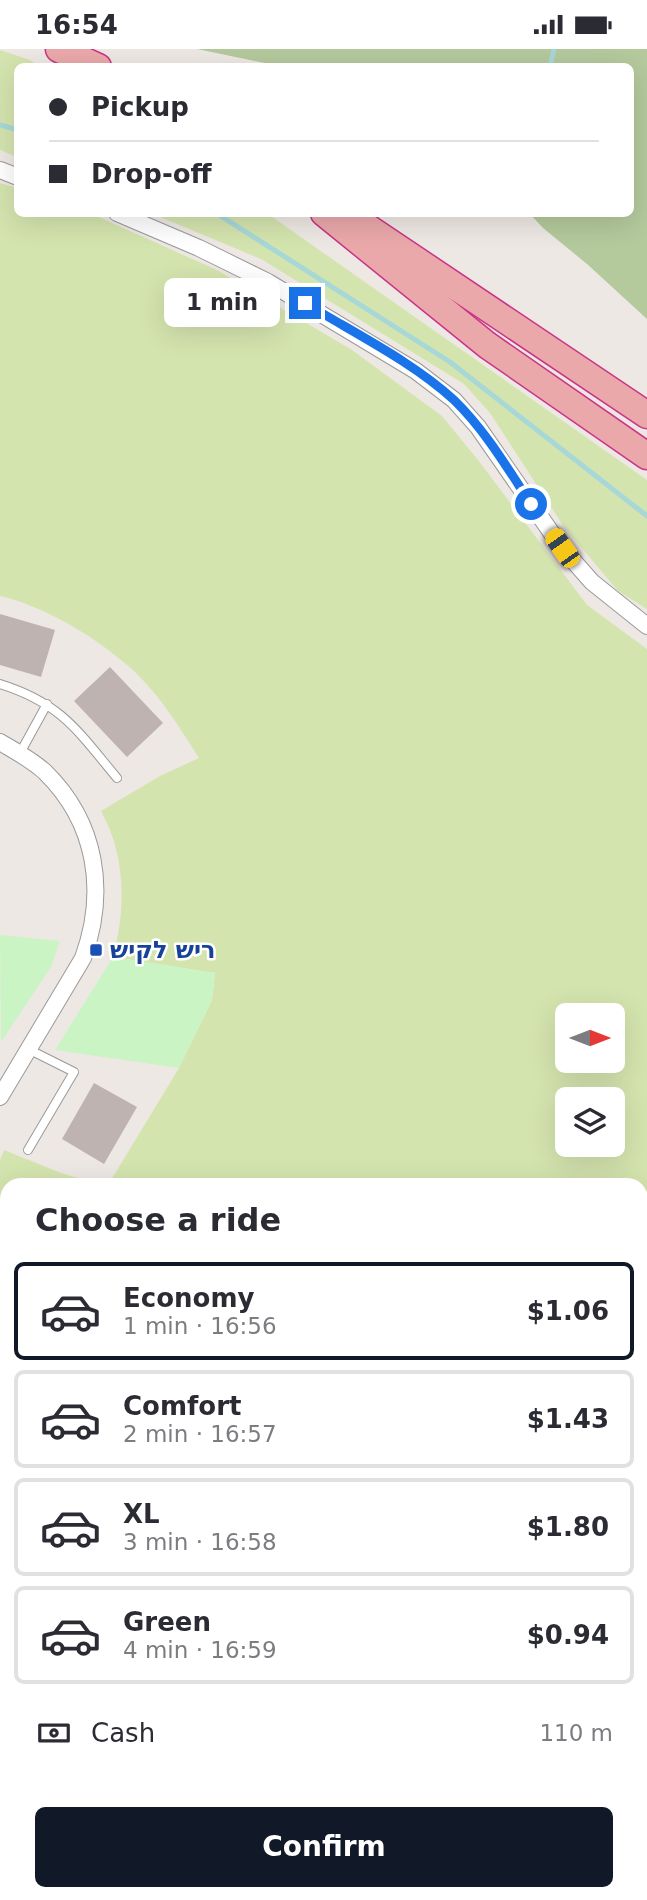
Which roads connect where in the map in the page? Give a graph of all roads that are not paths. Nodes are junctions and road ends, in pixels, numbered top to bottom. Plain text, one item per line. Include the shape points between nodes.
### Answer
1 (59, 49) edge
2 (89, 63) edge
3 (126, 217) edge
4 (329, 217) edge
5 (353, 217) edge
6 (647, 415) edge
7 (647, 456) edge
8 (647, 626) edge
9 (0, 684) edge
10 (47, 704) junction
11 (0, 742) edge
12 (20, 754) junction
13 (117, 778) dead end
14 (28, 1049) junction
15 (0, 1097) edge
16 (28, 1150) dead end

1 - 2 highway
3 - 8 street via 268,282 416,371 454,400 562,548 592,582
4 - 7 highway via 487,345
5 - 6 highway
9 - 10 lane
10 - 12 lane
10 - 13 lane via 76,728
11 - 12 street
12 - 14 street via 45,772 80,820 97,892 92,933 83,958
14 - 15 street
14 - 16 lane via 74,1072

